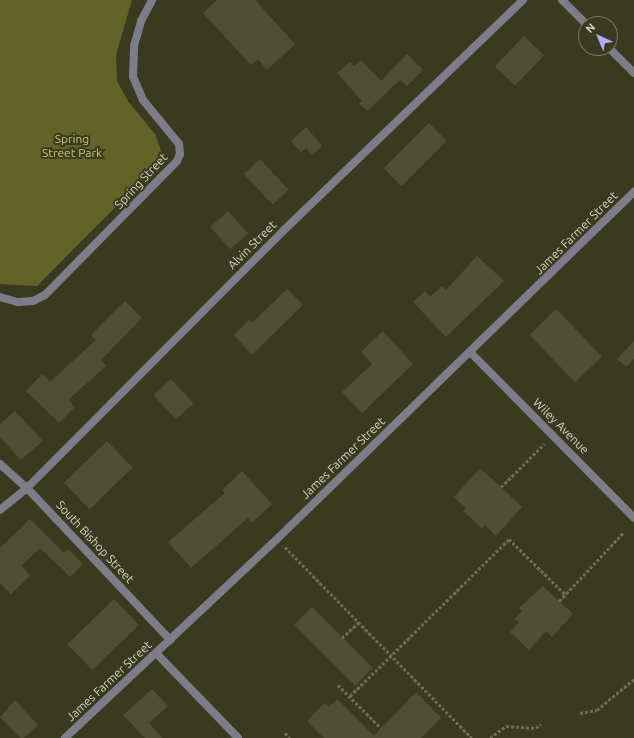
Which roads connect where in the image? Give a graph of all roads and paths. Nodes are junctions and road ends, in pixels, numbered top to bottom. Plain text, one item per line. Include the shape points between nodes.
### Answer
1 (152, 0) edge
2 (523, 0) edge
3 (562, 0) edge
4 (578, 16) edge
5 (618, 56) edge
6 (634, 72) edge
7 (634, 192) edge
8 (0, 297) edge
9 (470, 352) junction
10 (546, 442) dead end
11 (0, 464) edge
12 (501, 487) dead end
13 (27, 488) junction
14 (0, 510) edge
15 (634, 518) edge
16 (624, 532) dead end
17 (276, 539) junction
18 (565, 594) junction
19 (558, 600) dead end
20 (360, 621) junction
21 (342, 638) dead end
22 (170, 640) junction
23 (156, 653) junction
24 (391, 654) junction
25 (634, 680) edge
26 (338, 685) dead end
27 (350, 696) junction
28 (580, 712) dead end
29 (541, 724) dead end
30 (382, 728) dead end
31 (285, 733) dead end
32 (66, 738) edge
33 (238, 738) edge
34 (290, 738) edge
35 (472, 738) edge
36 (490, 738) edge

1 - 8 street, Spring Street via 141,21 134,46 133,77 143,100 179,144 180,154 177,161 45,295 33,301 18,302
2 - 13 street, Alvin Street via 283,231
3 - 4 street
5 - 6 street
7 - 9 street, James Farmer Street
9 - 15 street, Wiley Avenue
9 - 17 street, James Farmer Street
10 - 12 path
11 - 13 street, South Bishop Street
13 - 14 street, Alvin Street
13 - 22 street, South Bishop Street
16 - 18 path
17 - 20 path
17 - 22 street, James Farmer Street
18 - 19 path
18 - 24 path via 509,539
20 - 21 path
20 - 24 path
22 - 23 street, James Farmer Street
23 - 32 street, James Farmer Street
23 - 33 street
24 - 27 path
24 - 35 path
25 - 28 path via 597,710
26 - 27 path
27 - 30 path
29 - 36 path via 536,728 506,726
31 - 34 path

